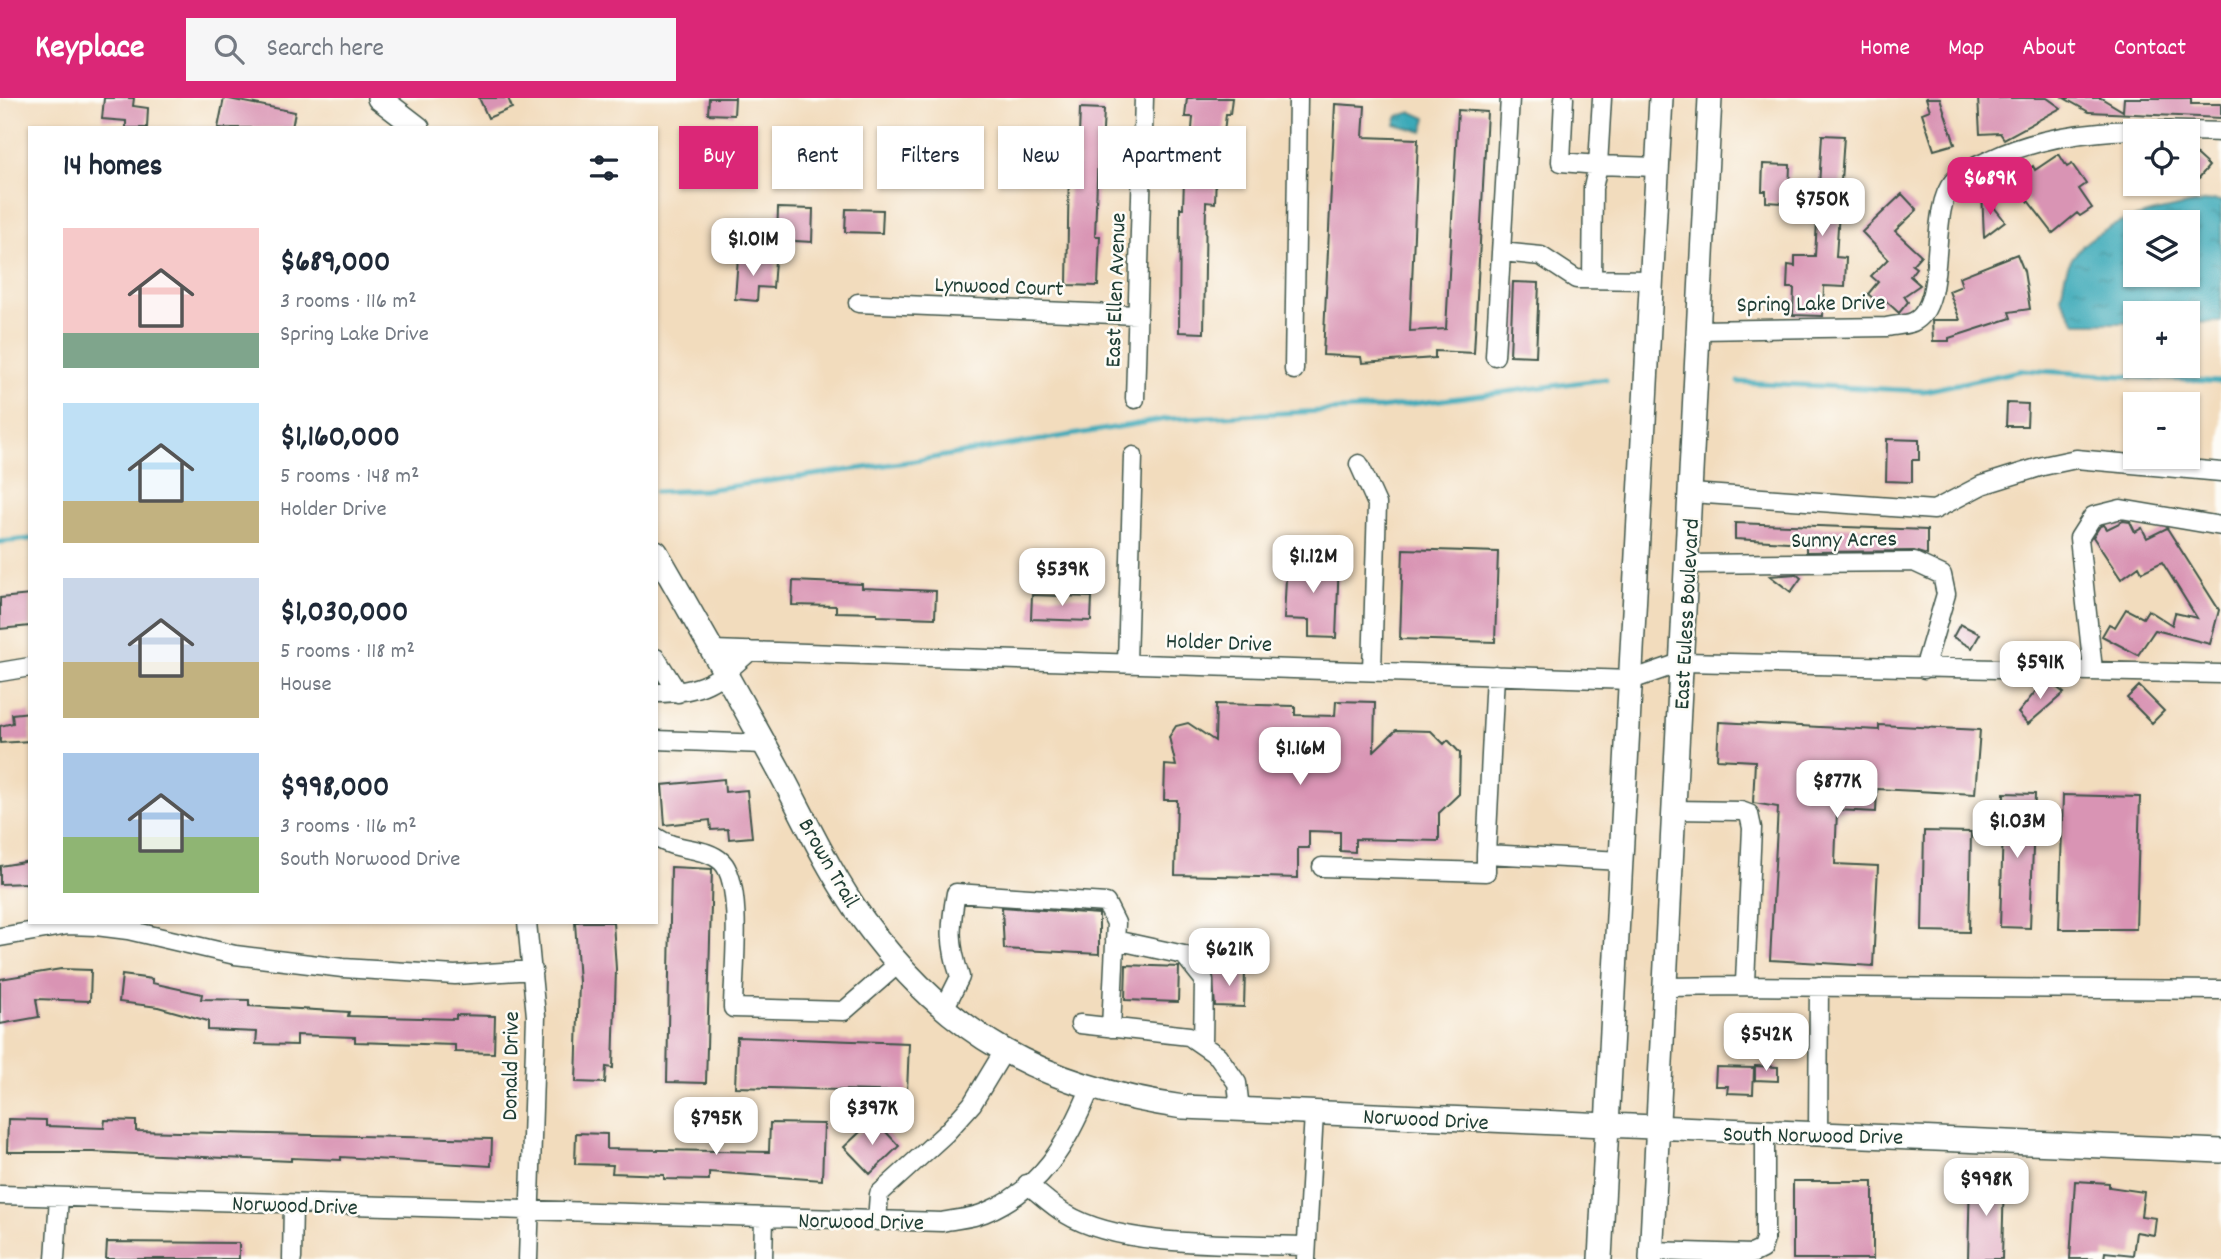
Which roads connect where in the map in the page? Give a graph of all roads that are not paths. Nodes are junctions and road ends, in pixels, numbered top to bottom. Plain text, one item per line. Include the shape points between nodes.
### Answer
1 (379, 98) edge
2 (1144, 98) edge
3 (1298, 98) edge
4 (1510, 98) edge
5 (1564, 98) edge
6 (1602, 98) edge
7 (1661, 98) edge
8 (1710, 98) edge
9 (415, 126) edge
10 (2221, 132) edge
11 (1598, 165) junction
12 (1657, 167) junction
13 (1501, 252) junction
14 (1592, 279) junction
15 (1651, 280) junction
16 (858, 303) dead end
17 (1138, 315) junction
18 (1699, 330) junction
19 (1495, 355) dead end
20 (1294, 370) dead end
21 (1135, 399) dead end
22 (1133, 456) dead end
23 (1359, 464) dead end
24 (2221, 472) edge
25 (1691, 493) junction
26 (2221, 526) edge
27 (658, 555) edge
28 (1688, 564) junction
29 (713, 650) junction
30 (750, 651) junction
31 (658, 661) edge
32 (1684, 662) junction
33 (1127, 663) junction
34 (28, 667) edge
35 (1924, 669) junction
36 (1372, 670) junction
37 (2092, 670) junction
38 (0, 672) edge
39 (726, 673) junction
40 (2221, 674) edge
41 (1494, 675) junction
42 (1632, 680) junction
43 (658, 693) edge
44 (678, 693) junction
45 (658, 740) edge
46 (764, 744) junction
47 (1674, 810) junction
48 (658, 838) edge
49 (1486, 854) junction
50 (1622, 861) junction
51 (1322, 867) dead end
52 (527, 924) edge
53 (0, 937) edge
54 (1115, 940) junction
55 (899, 963) junction
56 (533, 970) junction
57 (1738, 986) junction
58 (1819, 986) junction
59 (1665, 987) junction
60 (2221, 990) edge
61 (944, 1009) junction
62 (1080, 1024) dead end
63 (1111, 1028) junction
64 (1203, 1045) junction
65 (1004, 1051) junction
66 (1090, 1089) junction
67 (1240, 1109) junction
68 (1314, 1112) junction
69 (1606, 1127) junction
70 (1657, 1129) junction
71 (1765, 1133) junction
72 (1818, 1134) junction
73 (2221, 1151) edge
74 (1027, 1184) junction
75 (0, 1195) edge
76 (59, 1197) junction
77 (293, 1204) junction
78 (530, 1210) junction
79 (764, 1218) junction
80 (877, 1221) junction
81 (1306, 1252) edge
82 (1651, 1255) edge
83 (55, 1259) edge
84 (292, 1259) edge
85 (528, 1259) edge
86 (763, 1259) edge
87 (1600, 1259) edge

1 - 9 main road
2 - 17 street, East Ellen Avenue
3 - 20 street
4 - 13 street
5 - 11 street via 1561,162
6 - 11 street
7 - 12 main road
8 - 18 main road, East Euless Boulevard
10 - 18 street, Spring Lake Drive via 2143,129 2065,134 2013,149 1967,171 1948,191 1930,305 1913,322 1887,327
11 - 12 street
11 - 14 street via 1593,188
12 - 15 main road
13 - 14 street via 1541,256 1576,279
13 - 19 street
14 - 15 street
15 - 42 main road
16 - 17 street, Lynwood Court
17 - 21 street, East Ellen Avenue
18 - 25 main road, East Euless Boulevard
22 - 33 street
23 - 36 street via 1377,504
24 - 25 street via 2076,459 1982,485 1934,510
25 - 28 main road, East Euless Boulevard
26 - 37 street via 2121,509 2093,516 2079,538
27 - 29 main road, Brown Trail
28 - 32 main road, East Euless Boulevard
28 - 35 street, Sunny Acres via 1914,562 1942,575 1946,594
29 - 30 street, Holder Drive
29 - 39 main road, Brown Trail
30 - 33 street, Holder Drive
30 - 39 street
31 - 44 street
32 - 35 street
32 - 42 street, Holder Drive
32 - 47 main road, East Euless Boulevard
33 - 36 street, Holder Drive
34 - 38 street
35 - 37 street
36 - 41 street, Holder Drive
37 - 40 street
39 - 44 street via 692,692
39 - 46 main road, Brown Trail
41 - 42 street, Holder Drive
41 - 49 street
42 - 50 main road
43 - 44 street
45 - 46 street
46 - 55 main road, Brown Trail via 863,920
47 - 57 street via 1749,814 1745,982
47 - 59 main road, East Euless Boulevard
48 - 55 street via 669,846 707,852 722,862 731,877 733,1008 844,1012
49 - 50 street
49 - 51 street via 1486,872
50 - 69 main road
52 - 56 street, Donald Drive
53 - 56 street via 58,926 96,926 235,955 343,968 455,975
54 - 61 street via 1116,923 1106,903 956,893 951,950 960,977
54 - 63 street
54 - 64 street via 1184,955 1204,980
55 - 61 main road, Brown Trail
56 - 78 street, Donald Drive via 536,1016
57 - 58 street
57 - 59 street
58 - 60 street
58 - 72 street
59 - 70 main road, East Euless Boulevard
61 - 65 main road, Brown Trail
62 - 63 street
63 - 64 street via 1189,1035
64 - 67 street via 1218,1056 1237,1083
65 - 66 main road, Brown Trail via 1047,1074
65 - 80 street via 972,1104 879,1194
66 - 67 main road, Norwood Drive via 1183,1107
66 - 74 street, Norwood Drive via 1063,1149
67 - 68 main road, Norwood Drive
68 - 69 main road, Norwood Drive
68 - 81 street
69 - 70 main road, Norwood Drive
69 - 87 main road
70 - 71 main road, South Norwood Drive
70 - 82 main road, East Euless Boulevard
71 - 72 main road, South Norwood Drive
71 - 82 street via 1762,1250 1752,1254
72 - 73 main road, South Norwood Drive
74 - 80 street, Norwood Drive via 984,1213 942,1222
74 - 81 street via 1066,1214 1123,1234
75 - 76 street, Norwood Drive
76 - 77 street, Norwood Drive
76 - 83 street
77 - 78 street, Norwood Drive
77 - 84 street
78 - 79 street, Norwood Drive
78 - 85 street, Donald Drive
79 - 80 street, Norwood Drive
79 - 86 street

